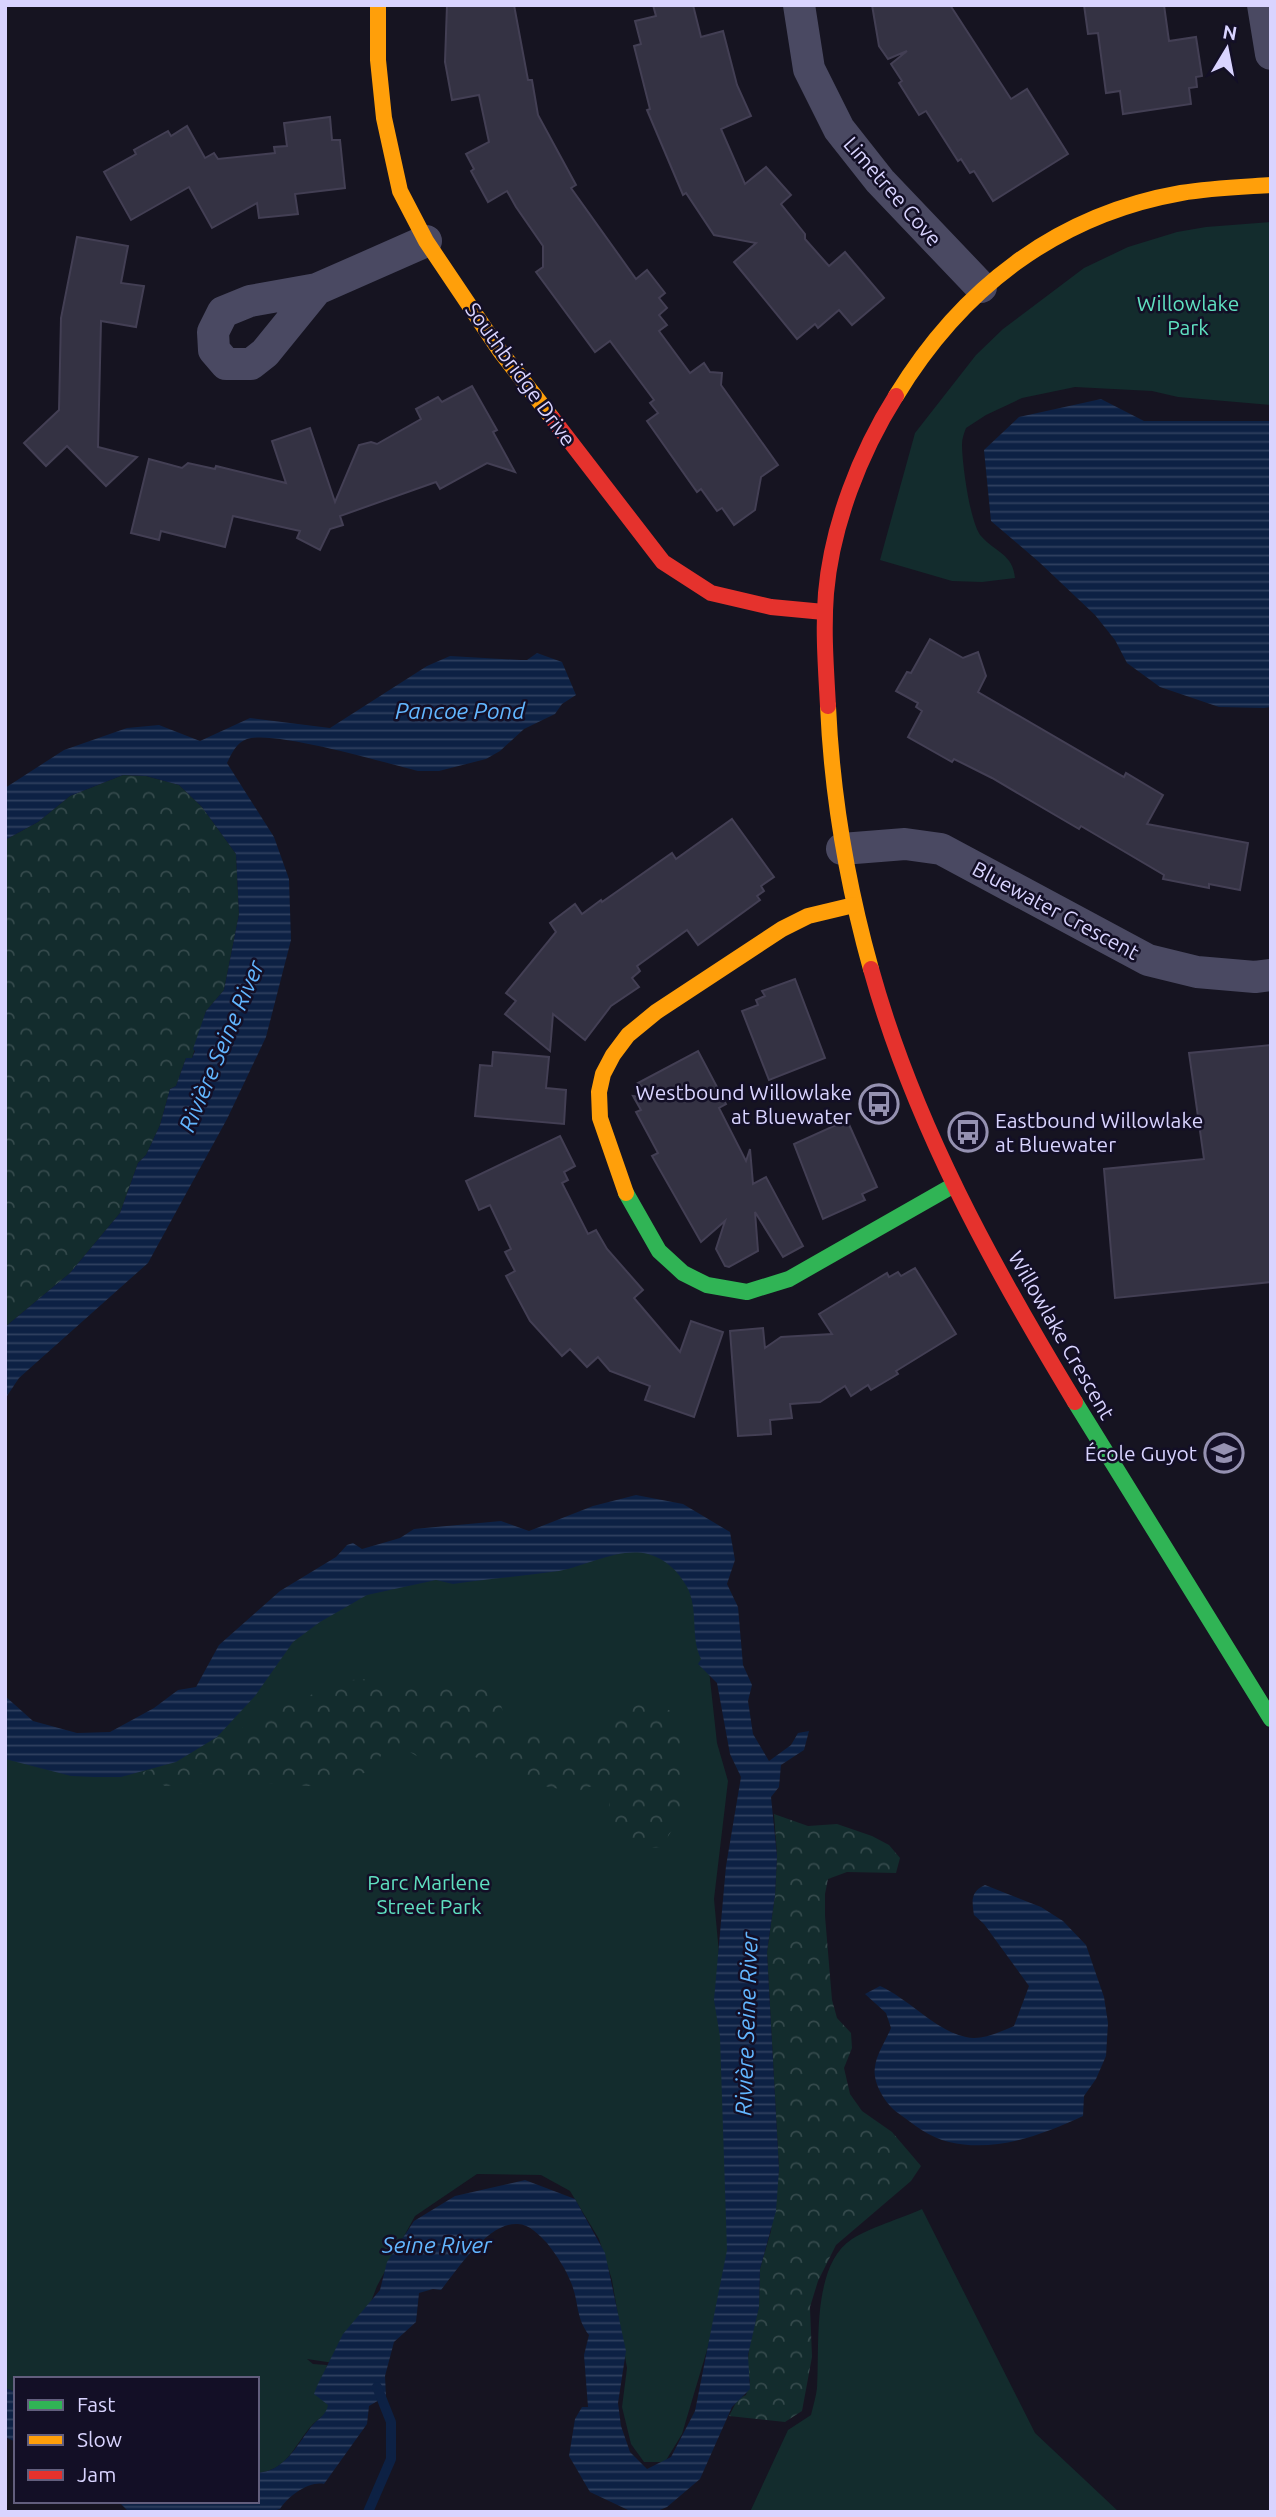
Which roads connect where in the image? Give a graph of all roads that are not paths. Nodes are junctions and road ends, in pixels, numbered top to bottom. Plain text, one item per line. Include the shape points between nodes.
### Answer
1 (378, 5) edge
2 (799, 5) edge
3 (1264, 5) edge
4 (1271, 54) edge
5 (1271, 185) edge
6 (426, 241) junction
7 (981, 287) junction
8 (317, 289) dead end
9 (824, 612) junction
10 (842, 849) junction
11 (854, 905) junction
12 (1271, 975) edge
13 (954, 1185) junction
14 (1271, 1719) edge

1 - 6 street, Southbridge Drive via 384,118 400,191
2 - 7 street, Limetree Cove via 808,69 839,129 880,181
3 - 4 street
5 - 7 street, Willowlake Crescent via 1172,195 1106,212 1047,241
6 - 8 street
6 - 9 street, Southbridge Drive via 500,351 663,562 710,593 771,607
7 - 9 street, Willowlake Crescent via 902,383 873,435 843,514
9 - 10 street, Willowlake Crescent via 829,747
10 - 11 street, Willowlake Crescent
10 - 12 street, Bluewater Crescent via 905,844 941,849 1148,960 1197,972
11 - 13 street, Willowlake Crescent via 885,1018
11 - 13 street via 808,916 782,929 628,1035 608,1065 600,1092 600,1118 623,1188 659,1251 683,1273 707,1285 747,1292 789,1279
13 - 14 street, Willowlake Crescent via 1046,1355

